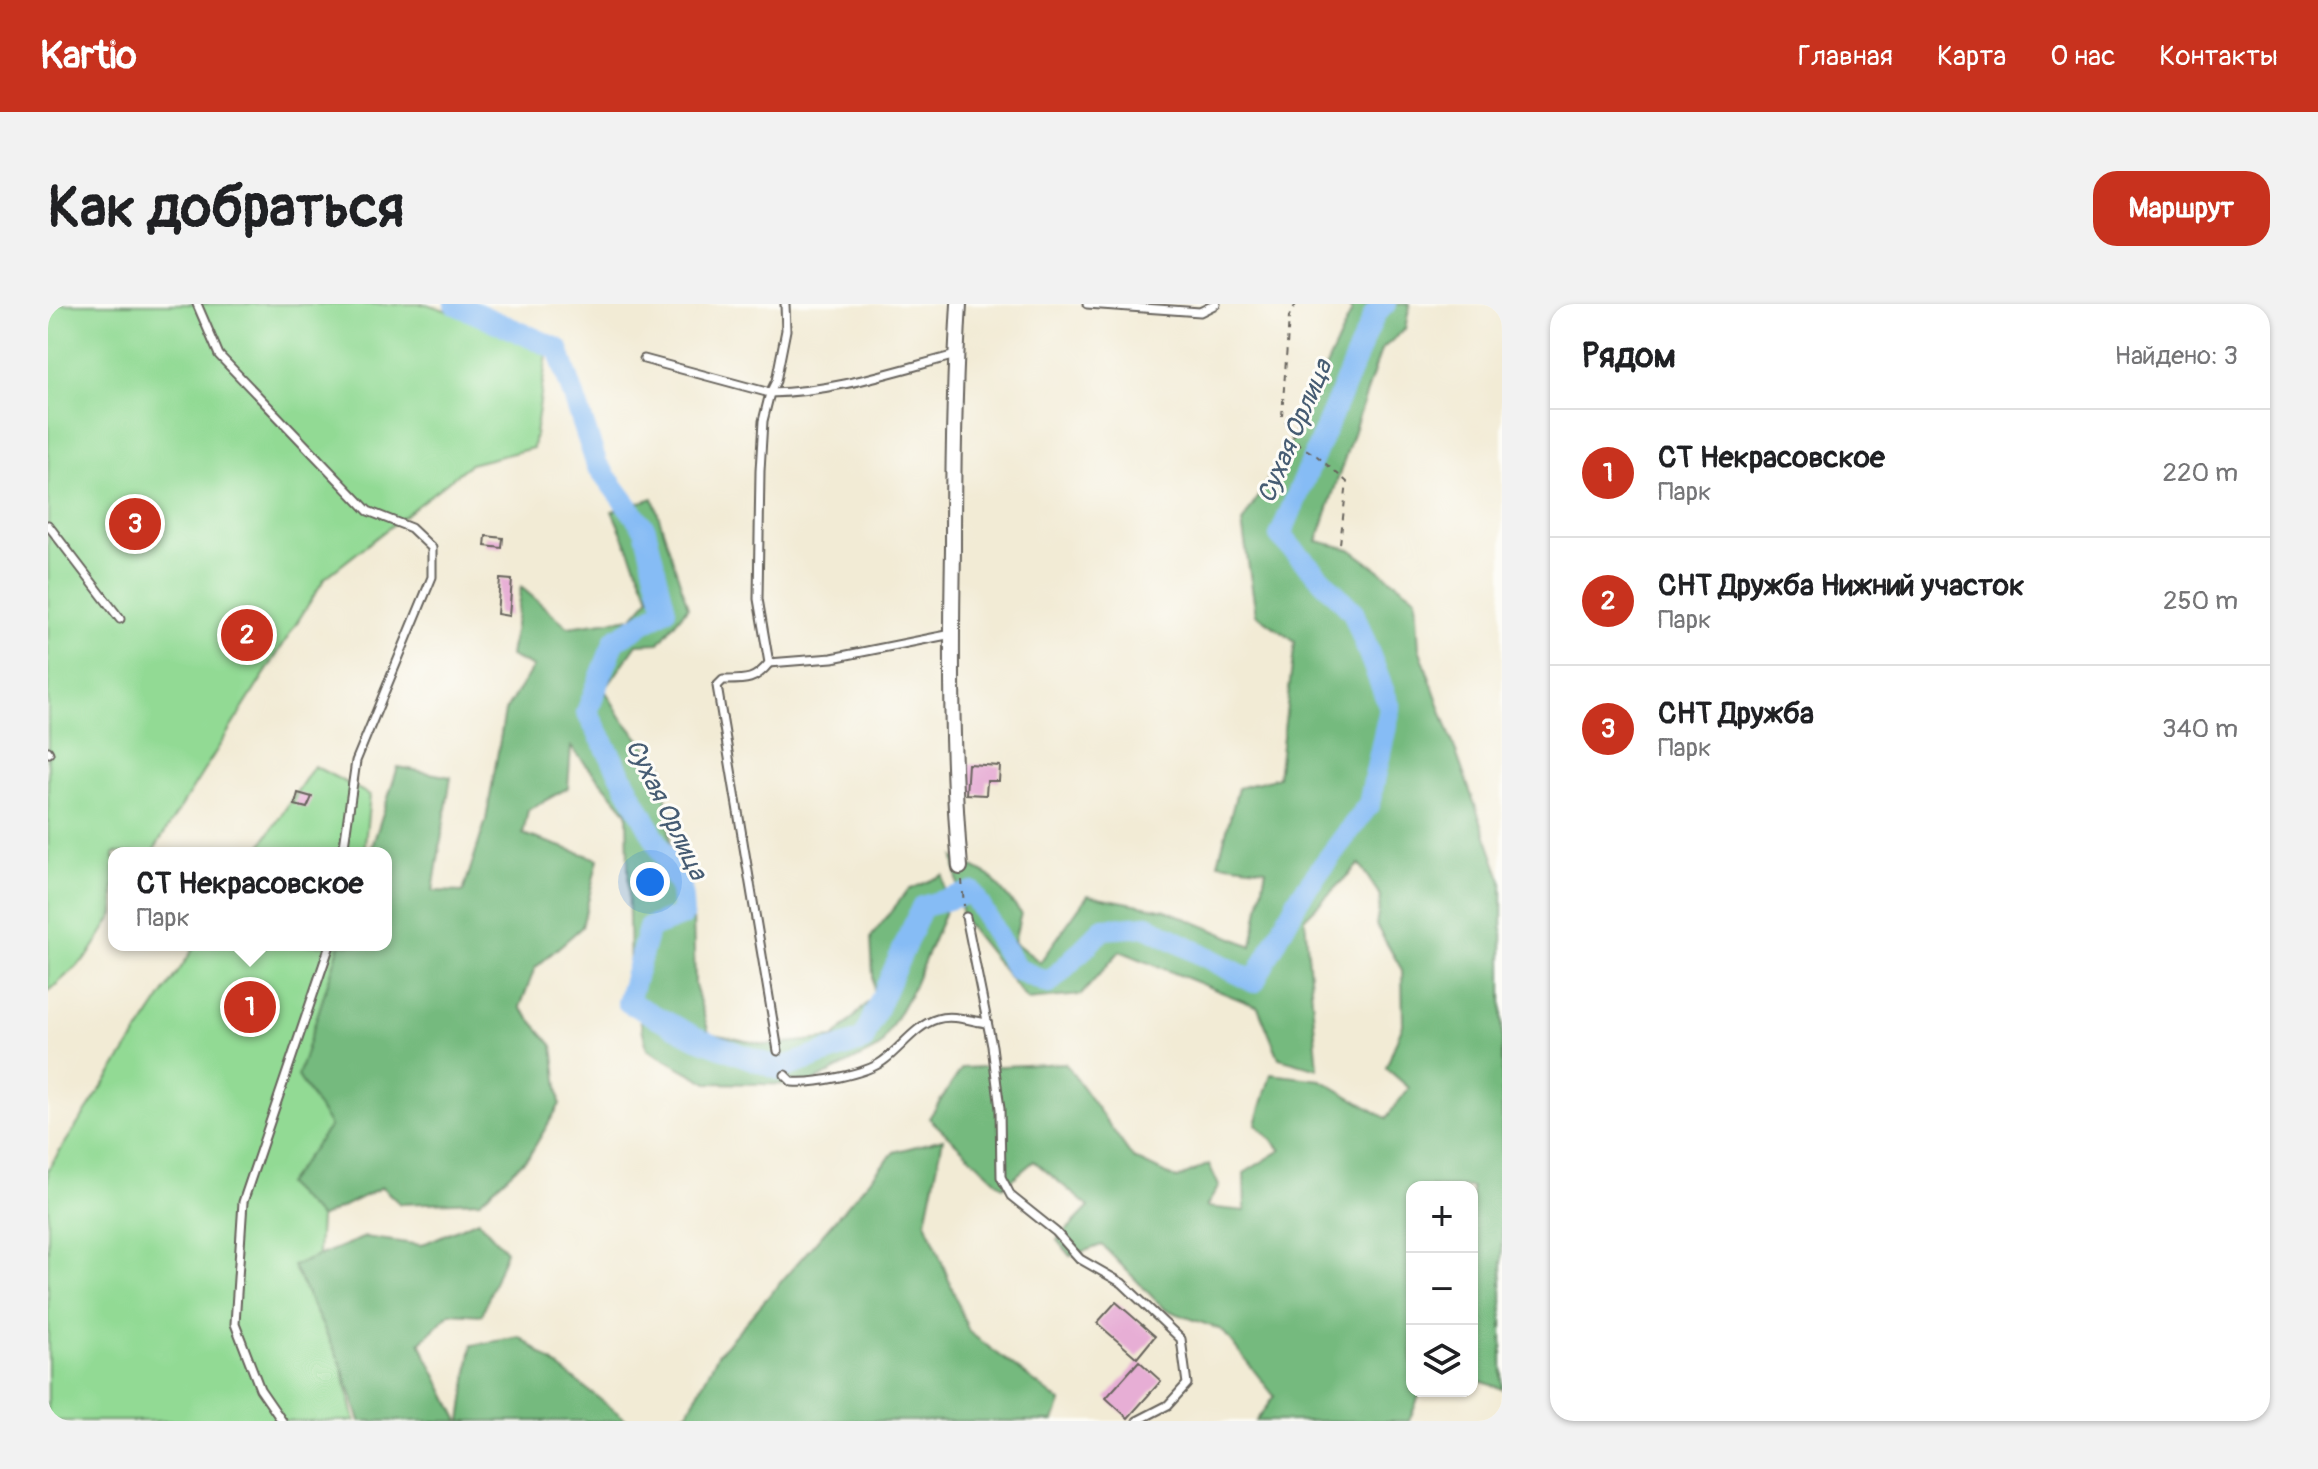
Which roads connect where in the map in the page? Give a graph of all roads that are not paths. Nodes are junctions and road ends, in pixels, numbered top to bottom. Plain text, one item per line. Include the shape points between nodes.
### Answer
1 (197, 304) edge
2 (785, 304) edge
3 (959, 304) edge
4 (1087, 304) edge
5 (1216, 304) edge
6 (956, 355) junction
7 (644, 359) dead end
8 (770, 393) junction
9 (48, 525) edge
10 (120, 619) dead end
11 (952, 634) junction
12 (769, 663) junction
13 (344, 847) edge
14 (960, 867) road end
15 (966, 917) road end
16 (328, 951) edge
17 (987, 1023) junction
18 (778, 1051) dead end
19 (785, 1075) dead end
20 (282, 1421) edge
21 (1137, 1421) edge

1 - 13 lane via 219,355 368,511 411,528 432,548 432,577 356,761
2 - 8 lane via 786,330
3 - 6 street
4 - 5 lane via 1200,312
6 - 8 lane via 826,389
6 - 11 street
7 - 8 lane
8 - 12 lane via 760,471 758,599
9 - 10 lane
11 - 12 lane via 832,658
11 - 14 street via 953,782
12 - 18 lane via 760,675 723,680 717,686
15 - 17 lane
16 - 20 lane via 243,1202 235,1324 260,1389
17 - 19 lane via 936,1019 867,1070 804,1083
17 - 21 lane via 1000,1109 1001,1177 1011,1196 1080,1259 1122,1283 1181,1339 1187,1384 1168,1405

